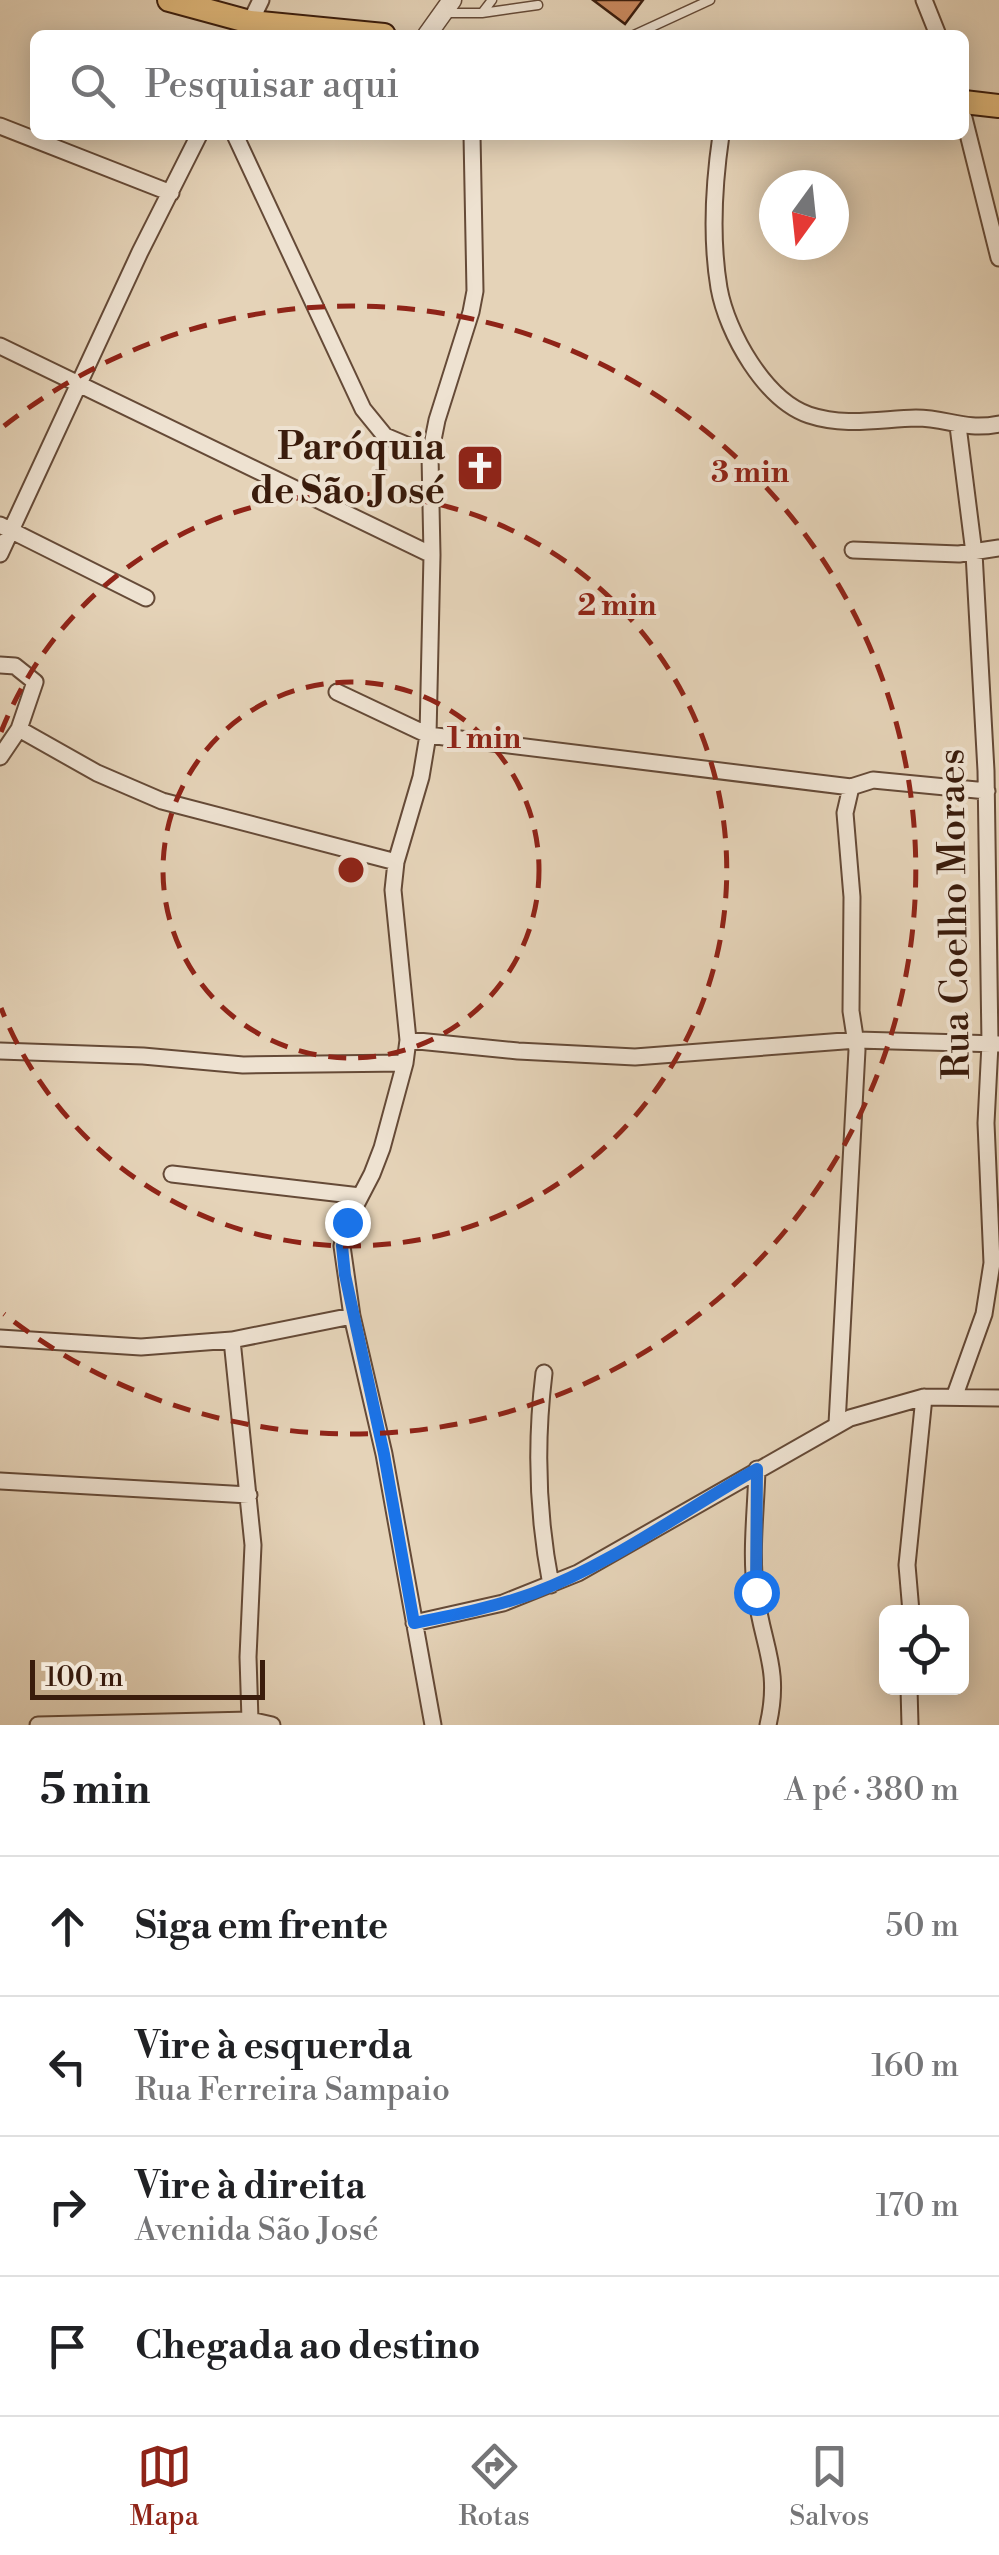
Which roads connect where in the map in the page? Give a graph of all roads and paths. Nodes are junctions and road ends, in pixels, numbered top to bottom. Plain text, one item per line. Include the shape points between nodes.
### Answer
1 (169, 0) edge
2 (261, 0) edge
3 (492, 0) edge
4 (710, 0) edge
5 (924, 0) edge
6 (199, 4) edge
7 (538, 5) dead end
8 (447, 7) edge
9 (482, 13) junction
10 (247, 29) edge
11 (431, 30) edge
12 (645, 30) edge
13 (936, 30) edge
14 (969, 103) edge
15 (999, 106) edge
16 (0, 126) edge
17 (30, 138) edge
18 (969, 138) edge
19 (36, 140) edge
20 (197, 140) edge
21 (237, 140) edge
22 (472, 140) edge
23 (721, 140) edge
24 (171, 193) junction
25 (999, 258) edge
26 (0, 346) edge
27 (79, 386) junction
28 (999, 424) edge
29 (958, 426) junction
30 (430, 455) junction
31 (6, 528) edge
32 (999, 548) edge
33 (853, 550) dead end
34 (974, 552) junction
35 (0, 554) edge
36 (432, 555) junction
37 (146, 598) dead end
38 (0, 666) edge
39 (337, 692) dead end
40 (19, 729) junction
41 (428, 735) junction
42 (0, 758) edge
43 (993, 771) edge
44 (851, 787) junction
45 (987, 791) junction
46 (396, 862) junction
47 (408, 1040) junction
48 (856, 1040) junction
49 (994, 1044) edge
50 (0, 1051) edge
51 (405, 1063) junction
52 (172, 1174) dead end
53 (360, 1196) junction
54 (352, 1316) junction
55 (0, 1338) edge
56 (232, 1340) junction
57 (544, 1373) dead end
58 (954, 1396) junction
59 (924, 1397) junction
60 (999, 1398) edge
61 (837, 1424) junction
62 (757, 1469) junction
63 (0, 1481) edge
64 (249, 1495) junction
65 (551, 1585) junction
66 (910, 1605) edge
67 (414, 1623) junction
68 (910, 1695) edge
69 (250, 1720) junction
70 (38, 1725) edge
71 (272, 1725) edge
72 (433, 1725) edge
73 (768, 1725) edge
74 (910, 1725) edge

1 - 6 main road
2 - 10 street
3 - 9 lane
4 - 12 lane
5 - 13 street
6 - 10 main road
7 - 9 lane
8 - 9 lane
8 - 11 street
14 - 15 main road
16 - 17 street
18 - 25 street
19 - 24 street
20 - 24 street
21 - 30 street via 363,409 385,436
22 - 30 street via 472,312
23 - 29 street via 719,286 732,325 766,384 782,401 824,420 919,418
24 - 27 street
26 - 27 street
27 - 31 street
27 - 36 street
28 - 29 street
29 - 34 street, Rua Coelho Moraes
30 - 36 street
31 - 35 street
31 - 37 street
32 - 34 street
33 - 34 street
34 - 43 street, Rua Coelho Moraes
36 - 41 street
38 - 40 street via 14,666 35,682
39 - 41 street
40 - 42 street
40 - 46 street via 162,801
41 - 44 street
41 - 46 street
43 - 45 street, Rua Coelho Moraes
44 - 45 street via 873,780
44 - 48 street via 845,813
45 - 49 street, Rua Coelho Moraes
46 - 47 street via 393,911
47 - 48 street via 634,1056
47 - 51 street
48 - 49 street
48 - 61 street
49 - 58 street, Rua Coelho Moraes via 986,1124 992,1278
50 - 51 street via 243,1064
51 - 53 street via 382,1148
52 - 53 street
53 - 54 street via 342,1246
54 - 56 street
54 - 67 street
55 - 56 street via 142,1347
56 - 64 street
57 - 65 street via 537,1486
58 - 59 street
58 - 60 street
59 - 61 street
59 - 66 street via 907,1565
61 - 62 street
62 - 65 street
62 - 73 street via 756,1592 774,1677
63 - 64 street
64 - 69 street
65 - 67 street
67 - 72 street
68 - 74 street
69 - 70 street
69 - 71 street

